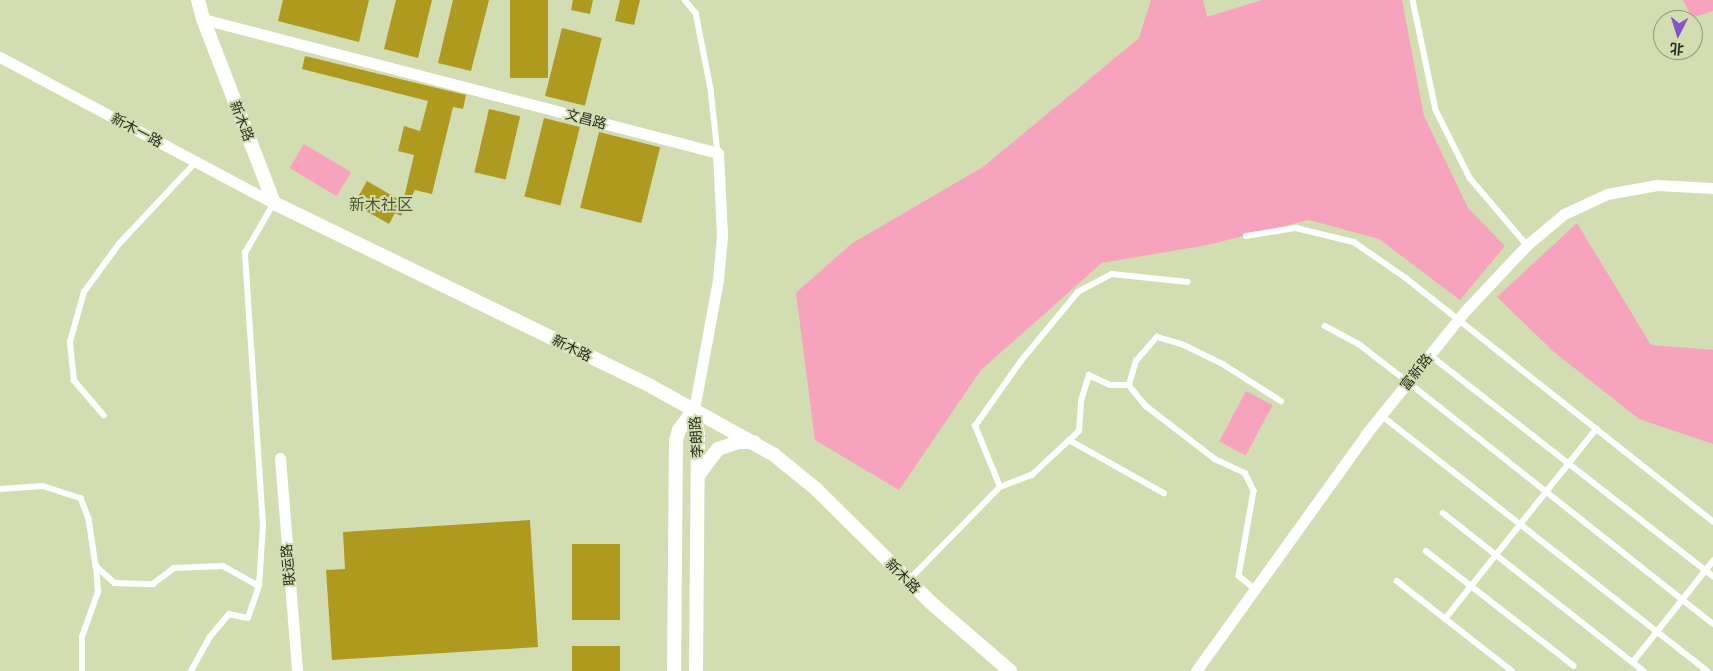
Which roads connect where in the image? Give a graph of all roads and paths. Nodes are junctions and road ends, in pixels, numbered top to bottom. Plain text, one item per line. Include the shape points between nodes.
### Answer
1 (198, 0) edge
2 (685, 0) edge
3 (1413, 0) edge
4 (203, 19) junction
5 (0, 57) edge
6 (718, 153) junction
7 (196, 162) junction
8 (1713, 188) edge
9 (274, 203) junction
10 (1246, 236) dead end
11 (1527, 245) junction
12 (1188, 282) dead end
13 (1457, 321) junction
14 (1325, 326) dead end
15 (1430, 354) junction
16 (1408, 382) junction
17 (1129, 385) junction
18 (1281, 401) dead end
19 (694, 410) junction
20 (1381, 415) junction
21 (104, 416) dead end
22 (1596, 429) junction
23 (1069, 440) junction
24 (754, 442) junction
25 (280, 458) dead end
26 (1569, 463) junction
27 (698, 477) junction
28 (1000, 488) junction
29 (0, 489) edge
30 (1546, 492) junction
31 (1164, 493) dead end
32 (1443, 513) dead end
33 (1713, 521) edge
34 (1521, 524) junction
35 (1426, 551) dead end
36 (1496, 555) junction
37 (1713, 561) edge
38 (96, 566) junction
39 (1705, 570) junction
40 (1713, 576) edge
41 (1397, 581) dead end
42 (908, 582) junction
43 (259, 586) junction
44 (1472, 586) junction
45 (1254, 589) junction
46 (1682, 600) junction
47 (1446, 619) junction
48 (1713, 624) edge
49 (1657, 631) junction
50 (1633, 662) junction
51 (1574, 666) dead end
52 (82, 671) edge
53 (191, 671) edge
54 (297, 671) edge
55 (674, 671) edge
56 (696, 671) edge
57 (1010, 671) edge
58 (1196, 671) edge
59 (1512, 671) edge
60 (1644, 671) edge
61 (1708, 671) edge

1 - 4 street, 新木路
2 - 6 lane via 696,13 711,89
3 - 11 lane via 1436,110 1470,178
4 - 6 street, 文昌路
4 - 9 street, 新木路
5 - 7 street, 新木一路
6 - 19 street via 722,236 718,280
7 - 9 street, 新木一路
7 - 21 lane via 119,244 84,292 70,342 74,381
8 - 11 street, 富新路 via 1657,185 1607,194 1564,214
9 - 19 street, 新木路
9 - 43 lane via 246,253 263,526
10 - 13 lane via 1296,228 1354,242 1406,278
11 - 13 street, 富新路
12 - 28 lane via 1112,274 1078,292 1021,361 975,426
13 - 15 street, 富新路
13 - 22 lane
14 - 16 lane via 1360,345
15 - 16 street, 富新路
15 - 26 lane
16 - 20 street, 富新路
16 - 30 lane
17 - 18 lane via 1136,361 1157,337 1182,344 1222,364
17 - 23 lane via 1110,385 1088,375 1081,402 1079,431
17 - 45 lane via 1146,406 1216,459 1245,473 1254,491 1239,576
19 - 24 street, 新木路
19 - 27 street, 李朗路
19 - 55 street, 李朗路 via 679,430 676,441
20 - 34 lane
20 - 45 street, 富新路
22 - 26 lane
22 - 33 lane
23 - 28 lane via 1032,475
23 - 31 lane
24 - 27 street via 738,442 718,449 702,466
24 - 42 street, 新木路 via 796,470 816,488
25 - 54 street, 联运路
26 - 30 lane
26 - 39 lane
27 - 56 street, 李朗路
28 - 42 lane
29 - 38 lane via 43,486 81,498 89,519
30 - 34 lane
30 - 46 lane
32 - 36 lane
34 - 36 lane
34 - 49 lane
35 - 44 lane
36 - 44 lane
36 - 50 lane
37 - 39 lane
38 - 43 lane via 115,582 153,584 174,568 223,566
38 - 52 lane via 98,592 82,637
39 - 40 lane
39 - 46 lane
41 - 47 lane
42 - 57 street, 新木路
43 - 53 lane via 248,618 229,614 209,638
44 - 47 lane
44 - 51 lane
45 - 58 street, 富新路
46 - 48 lane
46 - 49 lane
47 - 59 lane
49 - 50 lane
49 - 61 lane
50 - 60 lane

